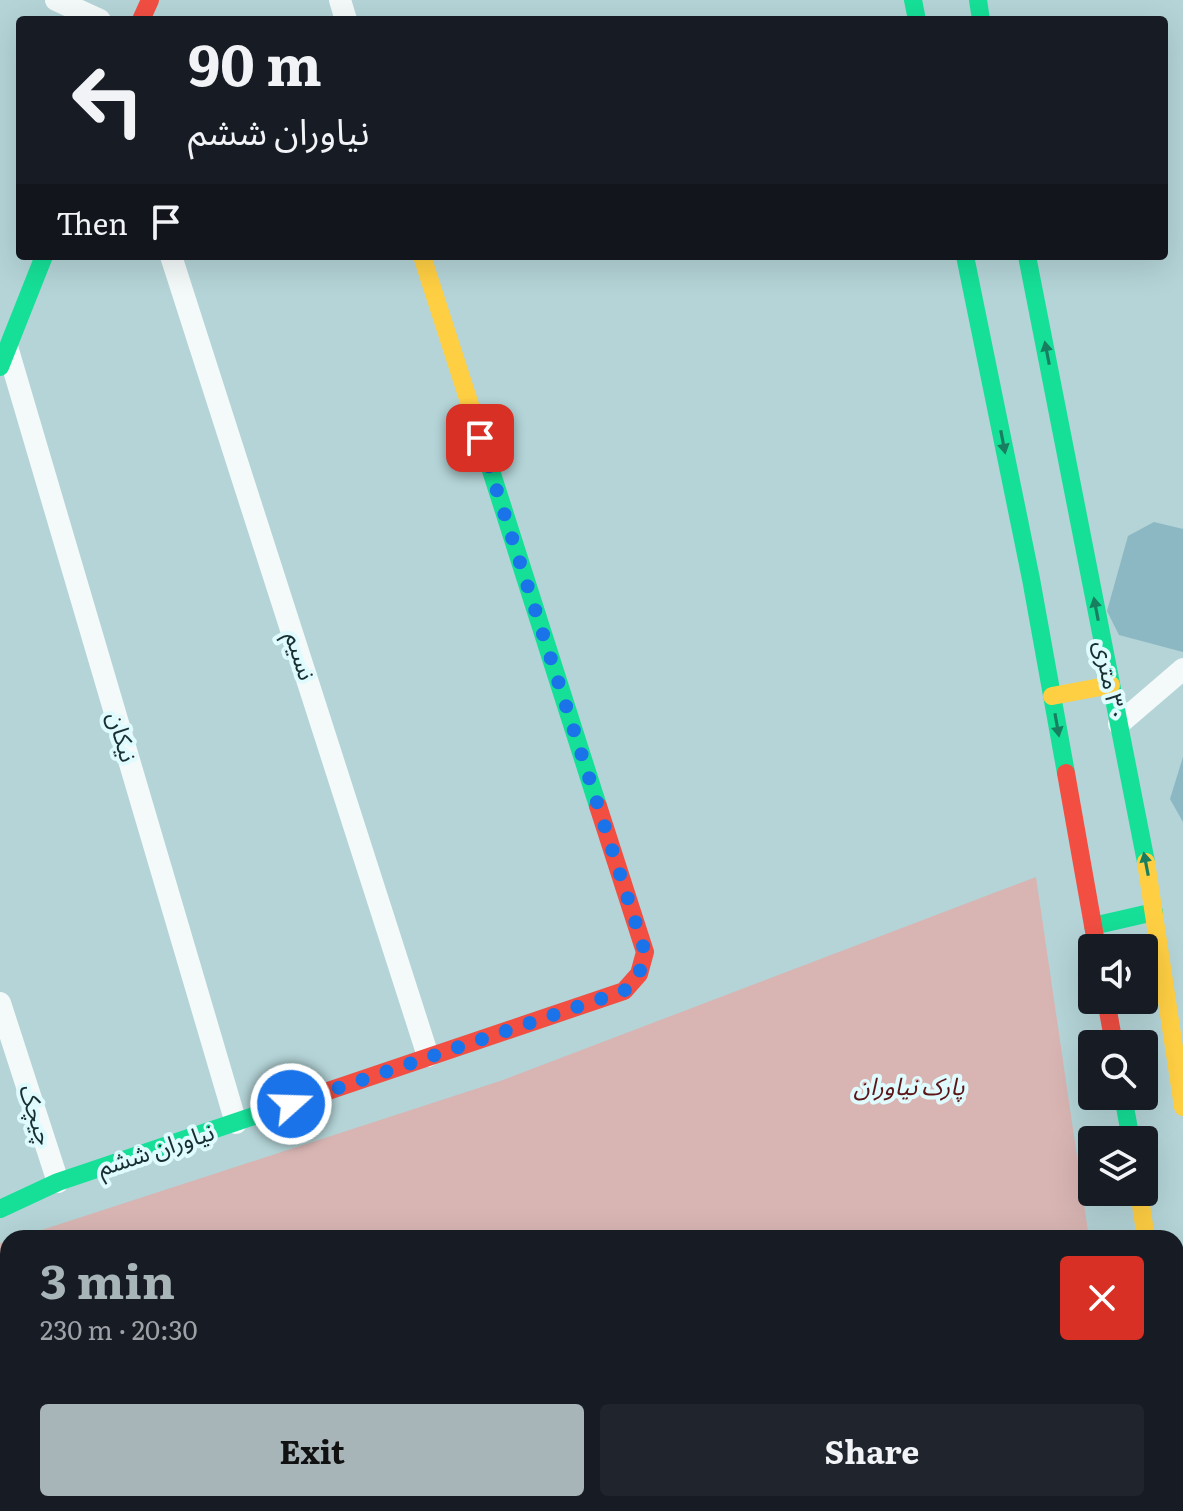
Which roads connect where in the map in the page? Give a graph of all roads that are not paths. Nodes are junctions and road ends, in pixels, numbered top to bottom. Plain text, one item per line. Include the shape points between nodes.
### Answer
1 (56, 0) edge
2 (91, 16) edge
3 (42, 260) edge
4 (172, 260) edge
5 (423, 260) edge
6 (966, 260) edge
7 (1028, 260) edge
8 (4, 359) edge
9 (1183, 669) edge
10 (1111, 685) junction
11 (1052, 696) junction
12 (1119, 724) junction
13 (1154, 912) junction
14 (1093, 926) junction
15 (1094, 934) edge
16 (0, 1003) edge
17 (428, 1056) junction
18 (1183, 1107) edge
19 (236, 1123) junction
20 (58, 1182) junction
21 (1141, 1206) edge
22 (0, 1209) edge
23 (1145, 1230) edge

1 - 2 street
3 - 8 street
4 - 17 street, نسیم
5 - 17 street, نیاوران ششم via 645,952 639,974 624,991
6 -> 11 street
10 -> 7 street, ٣٠ متری
8 - 19 street, نیکان
9 - 12 street
10 - 11 street
10 - 12 street, ٣٠ متری
11 -> 14 street
13 -> 12 street, ٣٠ متری
13 - 14 street
13 - 18 street, ٣٠ متری
14 - 15 street
16 - 20 street, چیچک
17 - 19 street, نیاوران ششم
19 - 20 street, نیاوران ششم
20 - 22 street, نیاوران ششم
21 - 23 street

